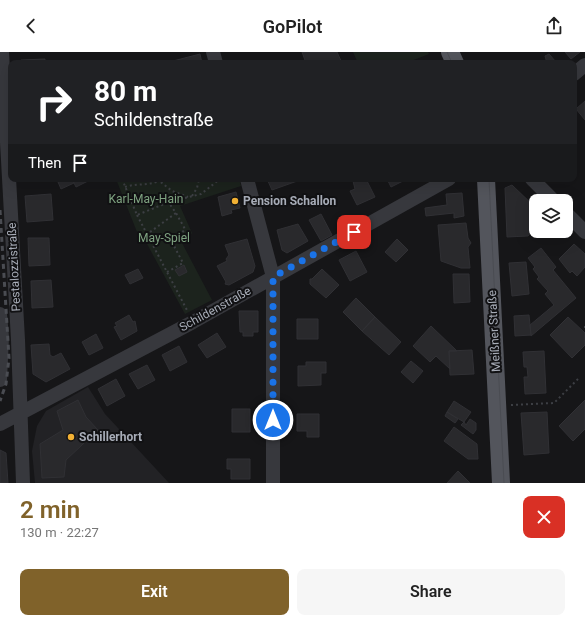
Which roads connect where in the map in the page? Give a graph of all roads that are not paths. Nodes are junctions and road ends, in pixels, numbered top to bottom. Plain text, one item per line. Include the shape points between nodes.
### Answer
1 (2, 52) edge
2 (585, 65) edge
3 (577, 72) edge
4 (8, 171) edge
5 (9, 182) edge
6 (248, 182) edge
7 (444, 182) edge
8 (486, 182) edge
9 (535, 182) edge
10 (547, 194) edge
11 (573, 220) edge
12 (585, 232) edge
13 (273, 277) junction
14 (0, 314) edge
15 (0, 380) edge
16 (19, 388) junction
17 (42, 401) junction
18 (20, 413) junction
19 (0, 424) edge
20 (23, 483) edge
21 (273, 483) edge
22 (501, 483) edge

1 - 4 street, Pestalozzistraße
2 - 3 street
5 - 16 street, Pestalozzistraße
6 - 13 street
7 - 13 street, Schildenstraße
8 - 22 main road, Meißner Straße
9 - 10 street
11 - 12 street
13 - 17 street, Schildenstraße
13 - 21 street
14 - 15 street
16 - 17 street
16 - 18 street, Pestalozzistraße
17 - 18 street, Schildenstraße
18 - 19 street, Schildenstraße
18 - 20 street, Pestalozzistraße

